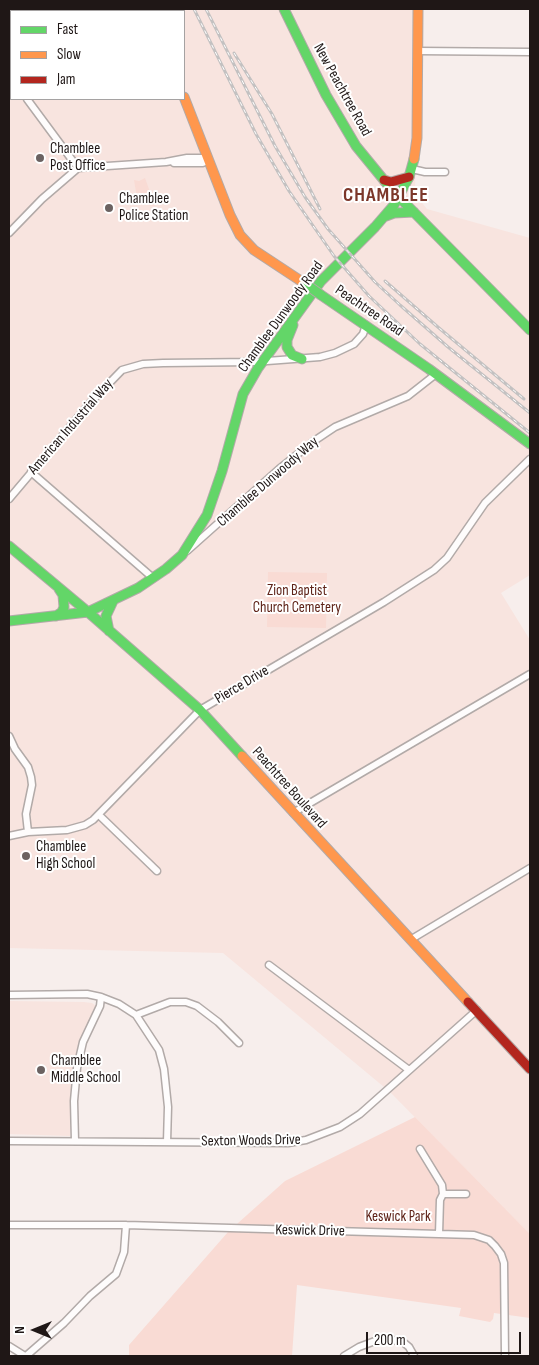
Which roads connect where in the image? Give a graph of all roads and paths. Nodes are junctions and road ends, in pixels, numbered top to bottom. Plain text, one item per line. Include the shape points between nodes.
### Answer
1 (284, 9) edge
2 (418, 9) edge
3 (418, 51) junction
4 (530, 52) edge
5 (29, 100) edge
6 (185, 100) edge
7 (208, 160) junction
8 (78, 168) junction
9 (445, 172) dead end
10 (410, 173) junction
11 (384, 180) junction
12 (399, 197) junction
13 (414, 212) junction
14 (384, 217) junction
15 (9, 233) edge
16 (298, 312) junction
17 (366, 325) junction
18 (530, 330) edge
19 (302, 359) junction
20 (262, 362) junction
21 (436, 374) junction
22 (530, 444) edge
23 (530, 459) edge
24 (31, 472) junction
25 (9, 499) edge
26 (9, 546) edge
27 (182, 555) junction
28 (153, 578) junction
29 (57, 586) junction
30 (113, 600) junction
31 (88, 612) junction
32 (56, 616) junction
33 (9, 621) edge
34 (110, 631) junction
35 (530, 674) edge
36 (200, 710) junction
37 (9, 736) edge
38 (293, 813) junction
39 (99, 815) junction
40 (28, 832) junction
41 (9, 836) edge
42 (530, 868) edge
43 (157, 871) dead end
44 (410, 940) junction
45 (268, 965) dead end
46 (9, 995) edge
47 (101, 997) junction
48 (477, 1010) junction
49 (136, 1014) junction
50 (239, 1043) dead end
51 (530, 1066) edge
52 (409, 1070) junction
53 (75, 1140) junction
54 (9, 1141) edge
55 (167, 1142) junction
56 (420, 1149) dead end
57 (443, 1194) junction
58 (466, 1194) dead end
59 (9, 1225) edge
60 (126, 1225) junction
61 (438, 1234) junction
62 (9, 1346) edge
63 (25, 1356) edge
64 (344, 1356) edge
65 (414, 1356) edge
66 (505, 1356) edge

1 - 11 main road, New Peachtree Road via 341,123
2 - 3 main road, Chamblee Dunwoody Road
3 - 4 street
3 - 10 main road, Chamblee Dunwoody Road via 418,138
5 - 8 street
6 - 7 main road, Peachtree Road
7 - 8 street via 194,164 166,162
7 - 17 main road, Peachtree Road, bridge via 242,238 254,250
8 - 15 street
9 - 10 street
10 - 11 main road via 392,182
10 - 12 main road, Chamblee Dunwoody Road
11 - 12 main road, New Peachtree Road
12 - 13 main road, New Peachtree Road
12 - 14 main road, Chamblee Dunwoody Road
13 - 14 main road
13 - 18 main road, New Peachtree Road
14 - 16 main road, Chamblee Dunwoody Road via 321,281
16 - 19 main road via 287,347 292,355
16 - 20 main road, Chamblee Dunwoody Road
17 - 19 street, American Industrial Way via 358,340 348,347 329,355
17 - 21 main road, Peachtree Road
19 - 20 street, American Industrial Way
20 - 24 street, American Industrial Way via 163,362 122,370
20 - 27 main road, Chamblee Dunwoody Road via 243,394 207,515
21 - 22 main road, Peachtree Road
21 - 27 street, Chamblee Dunwoody Way via 408,396 337,426 314,440
23 - 36 street, Pierce Drive via 486,503 434,570
24 - 25 street, American Industrial Way
24 - 28 street
26 - 29 main road, Peachtree Boulevard
27 - 28 main road, Chamblee Dunwoody Road
28 - 30 main road, Chamblee Dunwoody Road
29 - 31 main road, Peachtree Boulevard
29 - 32 main road via 62,592 64,607
30 - 31 main road, Chamblee Dunwoody Road
30 - 34 main road via 106,616
31 - 32 main road, Chamblee Dunwoody Road
31 - 34 main road, Peachtree Boulevard
32 - 33 main road, Chamblee Dunwoody Road
34 - 36 main road, Peachtree Boulevard
35 - 38 street
36 - 38 main road, Peachtree Boulevard
36 - 39 street, Pierce Drive
37 - 40 street via 31,776 26,814
38 - 44 main road, Peachtree Boulevard
39 - 40 street, Pierce Drive via 75,828
39 - 43 street
40 - 41 street, Pierce Drive
42 - 44 street
44 - 48 main road, Peachtree Boulevard
45 - 52 street
46 - 47 street via 87,994
47 - 49 street
47 - 53 street via 76,1068
48 - 51 main road, Peachtree Boulevard
48 - 52 street, Sexton Woods Drive
49 - 50 street via 170,1002 186,1002 198,1006
49 - 55 street via 159,1050 164,1069
52 - 55 street, Sexton Woods Drive via 360,1114 340,1127 306,1140 288,1143
53 - 54 street, Sexton Woods Drive
53 - 55 street, Sexton Woods Drive
56 - 57 street via 442,1185
57 - 58 street
57 - 61 street
59 - 60 street, Keswick Drive
60 - 61 street, Keswick Drive
60 - 63 street via 124,1252 116,1274
61 - 66 street, Keswick Drive via 474,1235 489,1240 501,1254 504,1263
62 - 63 street
64 - 65 street via 359,1346 387,1339 403,1342

